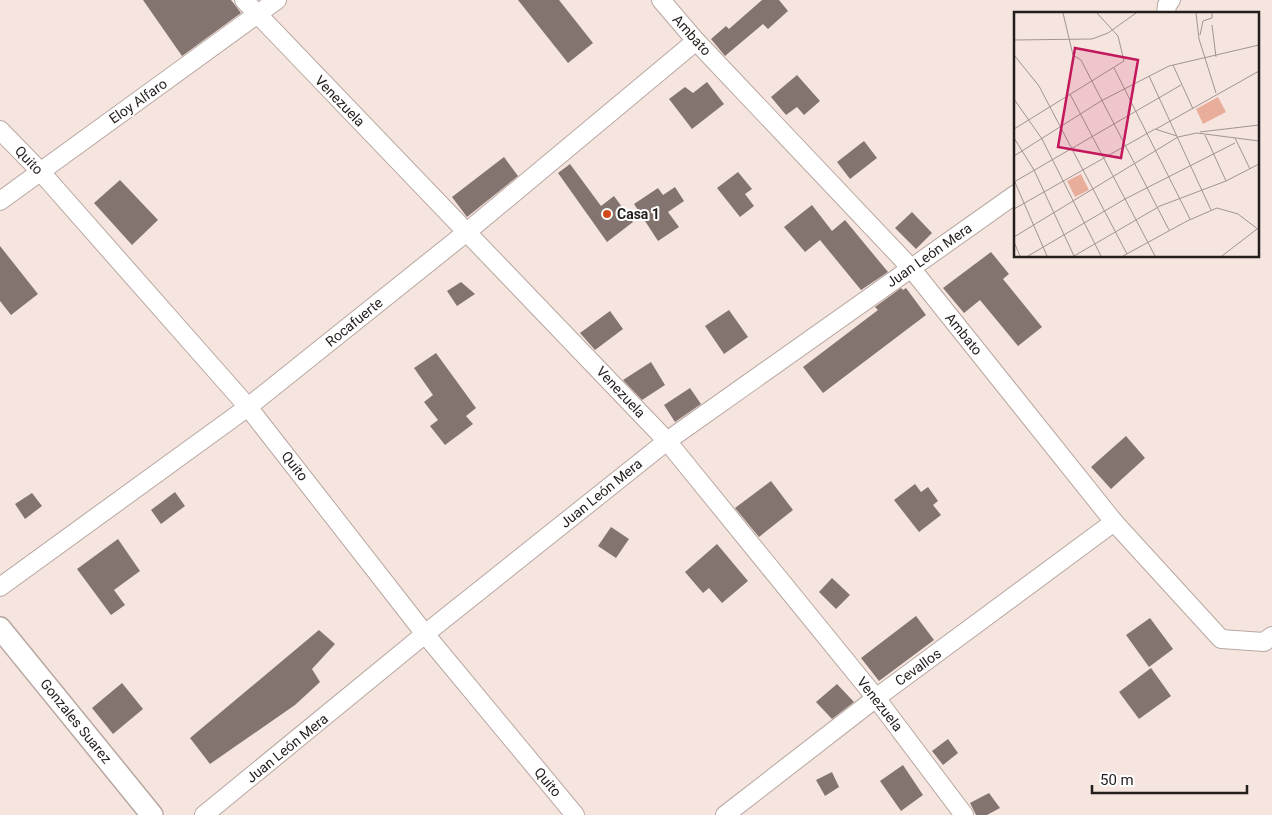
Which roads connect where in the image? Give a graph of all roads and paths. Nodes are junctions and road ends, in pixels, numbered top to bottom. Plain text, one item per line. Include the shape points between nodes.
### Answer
1 (244, 0) edge
2 (276, 0) edge
3 (661, 0) edge
4 (1172, 0) edge
5 (1166, 12) edge
6 (257, 16) junction
7 (696, 40) junction
8 (0, 130) edge
9 (40, 171) junction
10 (1014, 195) edge
11 (0, 201) edge
12 (468, 231) junction
13 (911, 268) junction
14 (248, 407) junction
15 (667, 441) junction
16 (1114, 522) junction
17 (0, 587) edge
18 (0, 628) edge
19 (425, 634) junction
20 (1272, 636) edge
21 (876, 698) junction
22 (152, 815) edge
23 (204, 815) edge
24 (575, 815) edge
25 (725, 815) edge
26 (964, 815) edge

1 - 6 street, Venezuela
2 - 6 street, Eloy Alfaro
3 - 7 street, Ambato
4 - 5 street
6 - 9 street, Eloy Alfaro
6 - 12 street, Venezuela
7 - 12 street, Rocafuerte
7 - 13 street, Ambato
8 - 9 street, Quito
9 - 11 street, Eloy Alfaro
9 - 14 street, Quito
10 - 13 street, Juan León Mera
12 - 14 street, Rocafuerte
12 - 15 street, Venezuela
13 - 15 street, Juan León Mera
13 - 16 street, Ambato
14 - 17 street, Rocafuerte
14 - 19 street, Quito
15 - 19 street, Juan León Mera
15 - 21 street, Venezuela
16 - 20 street, Ambato via 1221,639 1264,642
16 - 21 street, Cevallos
18 - 22 street, Gonzales Suarez
19 - 23 street, Juan León Mera
19 - 24 street, Quito
21 - 25 street, Cevallos
21 - 26 street, Venezuela

